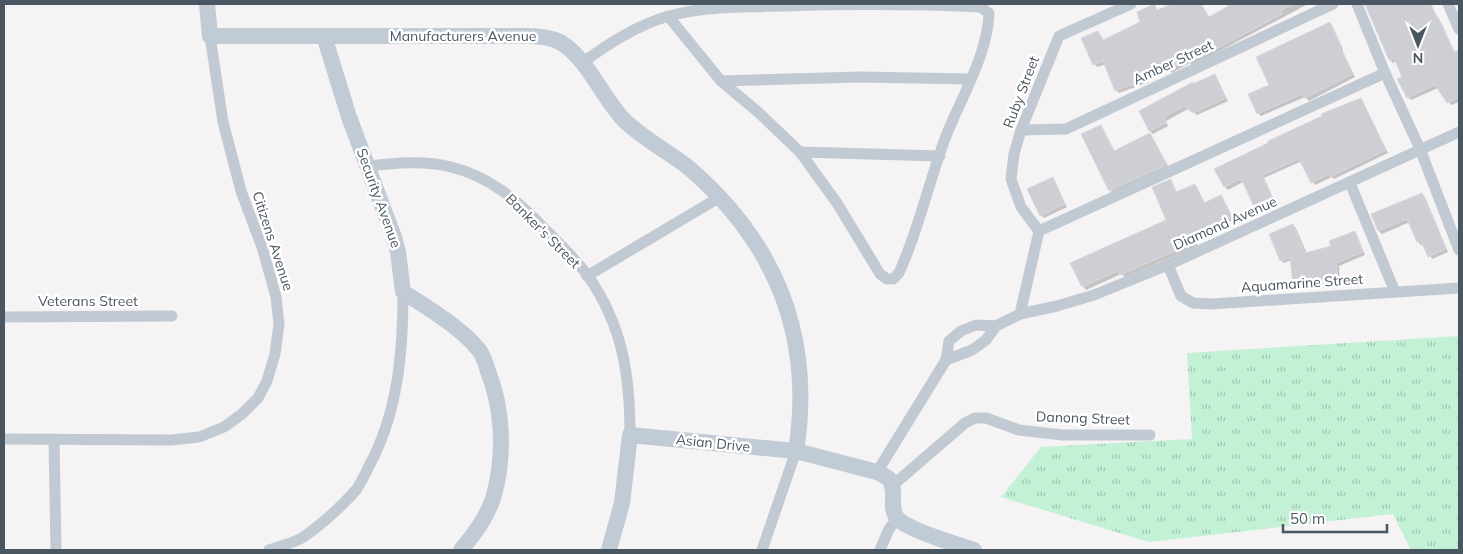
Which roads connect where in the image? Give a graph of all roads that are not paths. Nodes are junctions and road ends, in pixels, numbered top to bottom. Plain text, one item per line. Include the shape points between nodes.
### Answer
1 (207, 4) edge
2 (1131, 4) edge
3 (1333, 4) edge
4 (1357, 4) edge
5 (1448, 4) edge
6 (668, 16) junction
7 (1459, 29) edge
8 (210, 36) junction
9 (324, 36) junction
10 (582, 63) junction
11 (1385, 73) junction
12 (971, 79) junction
13 (721, 82) junction
14 (1021, 130) junction
15 (1459, 132) edge
16 (1420, 149) junction
17 (800, 152) junction
18 (940, 156) junction
19 (368, 166) junction
20 (1350, 183) junction
21 (720, 197) junction
22 (1039, 231) junction
23 (1459, 250) edge
24 (1168, 265) junction
25 (587, 276) junction
26 (1459, 288) edge
27 (404, 292) junction
28 (1395, 292) junction
29 (1020, 314) junction
30 (4, 316) edge
31 (172, 316) dead end
32 (996, 326) junction
33 (946, 360) junction
34 (630, 435) junction
35 (1150, 435) dead end
36 (4, 440) edge
37 (54, 440) junction
38 (796, 451) junction
39 (877, 472) junction
40 (892, 486) junction
41 (897, 519) junction
42 (56, 550) edge
43 (269, 550) edge
44 (461, 550) edge
45 (609, 550) edge
46 (762, 550) edge
47 (880, 550) edge
48 (974, 550) edge

1 - 8 main road
2 - 14 street, Ruby Street via 1059,36
3 - 14 street, Amber Street via 1066,129
4 - 11 street
5 - 7 street
6 - 10 street via 613,41
6 - 12 street via 724,7 822,4 980,8 989,14 989,30
6 - 13 street
8 - 9 main road, Manufacturers Avenue
8 - 37 street, Citizens Avenue via 230,152 276,297 279,324 267,381 258,398 242,414 224,427 199,438
9 - 10 main road, Manufacturers Avenue via 543,37 560,42
9 - 19 main road, Security Avenue
10 - 21 main road, Manufacturers Avenue via 624,119 688,167
11 - 16 street
11 - 22 street
12 - 13 street via 860,77
12 - 18 street
13 - 17 street
14 - 22 street, Ruby Street via 1011,179 1021,207
15 - 16 street, Diamond Avenue
16 - 20 street, Diamond Avenue
16 - 23 street
17 - 18 street
17 - 18 street via 837,203 880,274 887,279 900,274
19 - 25 street, Banker's Street via 419,163 450,167 482,178 509,194 564,248
19 - 27 main road, Security Avenue via 398,252
20 - 24 street, Diamond Avenue
20 - 28 street
21 - 25 street
21 - 38 main road, Manufacturers Avenue via 761,251 792,322 801,394
22 - 29 street
24 - 28 street, Aquamarine Street via 1181,296 1193,303
24 - 29 street, Diamond Avenue via 1094,295
25 - 34 street, Banker's Street via 604,302 622,349 628,377
26 - 28 street, Aquamarine Street
27 - 43 street, Security Avenue via 397,388 374,458 357,488 336,510 303,537
27 - 44 main road via 465,336 481,354 494,384 500,416 501,457 494,496 481,526
29 - 32 street, Diamond Avenue
30 - 31 street, Veterans Street
32 - 33 street, Diamond Avenue via 986,340 972,350
32 - 33 street, Diamond Avenue via 976,324 961,331 949,341
33 - 39 street, Diamond Avenue
34 - 38 main road, Asian Drive
34 - 45 main road, Banker's Street via 622,502
35 - 40 street, Danong Street via 1062,435 1019,430 986,418 975,418
36 - 37 street, Citizens Avenue
37 - 42 street
38 - 39 main road, Asian Drive
38 - 46 street, Manufacturers Avenue
39 - 40 main road via 889,479
40 - 41 main road
41 - 47 street
41 - 48 main road via 915,529

